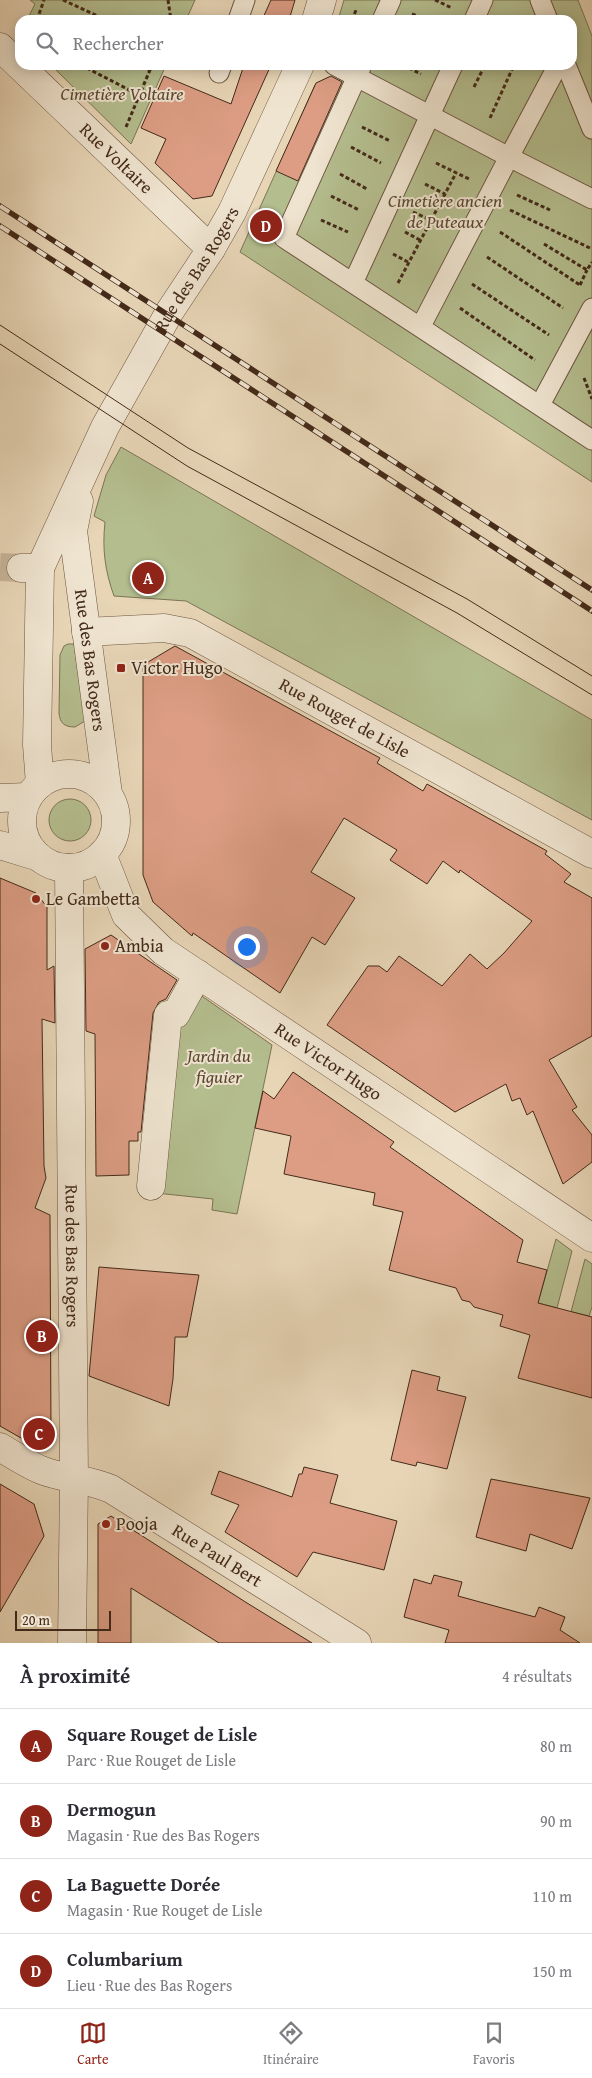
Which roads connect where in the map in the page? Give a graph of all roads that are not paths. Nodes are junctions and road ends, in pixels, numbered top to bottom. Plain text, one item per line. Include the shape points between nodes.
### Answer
1 (245, 0) edge
2 (322, 0) edge
3 (391, 0) edge
4 (483, 0) edge
5 (540, 0) edge
6 (240, 15) edge
7 (318, 15) edge
8 (384, 15) edge
9 (476, 15) edge
10 (546, 15) edge
11 (0, 47) edge
12 (15, 61) edge
13 (24, 70) edge
14 (298, 70) edge
15 (451, 70) edge
16 (555, 70) edge
17 (568, 70) edge
18 (359, 71) edge
19 (431, 115) junction
20 (592, 129) edge
21 (509, 158) junction
22 (592, 199) edge
23 (211, 249) junction
24 (353, 283) junction
25 (592, 308) edge
26 (421, 326) junction
27 (540, 405) junction
28 (592, 440) edge
29 (84, 470) junction
30 (86, 632) junction
31 (34, 790) junction
32 (108, 794) junction
33 (0, 798) edge
34 (0, 846) edge
35 (102, 854) junction
36 (592, 854) edge
37 (39, 857) junction
38 (68, 868) junction
39 (198, 974) junction
40 (150, 1186) dead end
41 (592, 1238) edge
42 (0, 1447) edge
43 (74, 1480) junction
44 (72, 1643) edge
45 (357, 1643) edge

1 - 6 lane
2 - 7 street
3 - 8 lane
4 - 9 lane
5 - 10 lane
11 - 12 street, Rue Voltaire
13 - 23 street, Rue Voltaire
14 - 23 street, Rue des Bas Rogers via 232,212
15 - 19 lane
16 - 21 lane
17 - 20 lane
18 - 19 lane
18 - 24 lane via 284,238
19 - 21 lane
19 - 24 lane
21 - 22 lane
21 - 26 lane
23 - 29 street, Rue des Bas Rogers via 163,322
24 - 26 lane
25 - 27 lane
26 - 27 lane
27 - 28 lane
29 - 30 street, Rue des Bas Rogers via 73,531
29 - 31 street, Rue des Bas Rogers via 30,568 38,745
30 - 32 street, Rue des Bas Rogers
30 - 36 street, Rue Rouget de Lisle via 164,628 190,633
31 - 32 street via 53,776 68,773 90,779
31 - 33 street
31 - 37 street via 23,809 24,835
32 - 35 street via 116,818 110,844
34 - 37 street
35 - 38 street via 86,864
35 - 39 street, Rue Victor Hugo via 126,914 163,951
37 - 38 street
38 - 43 street, Rue des Bas Rogers
39 - 40 street via 176,1014 168,1015
39 - 41 street, Rue Victor Hugo
42 - 43 street via 41,1470
43 - 44 street, Rue des Bas Rogers
43 - 45 street, Rue Paul Bert via 94,1482 112,1490

